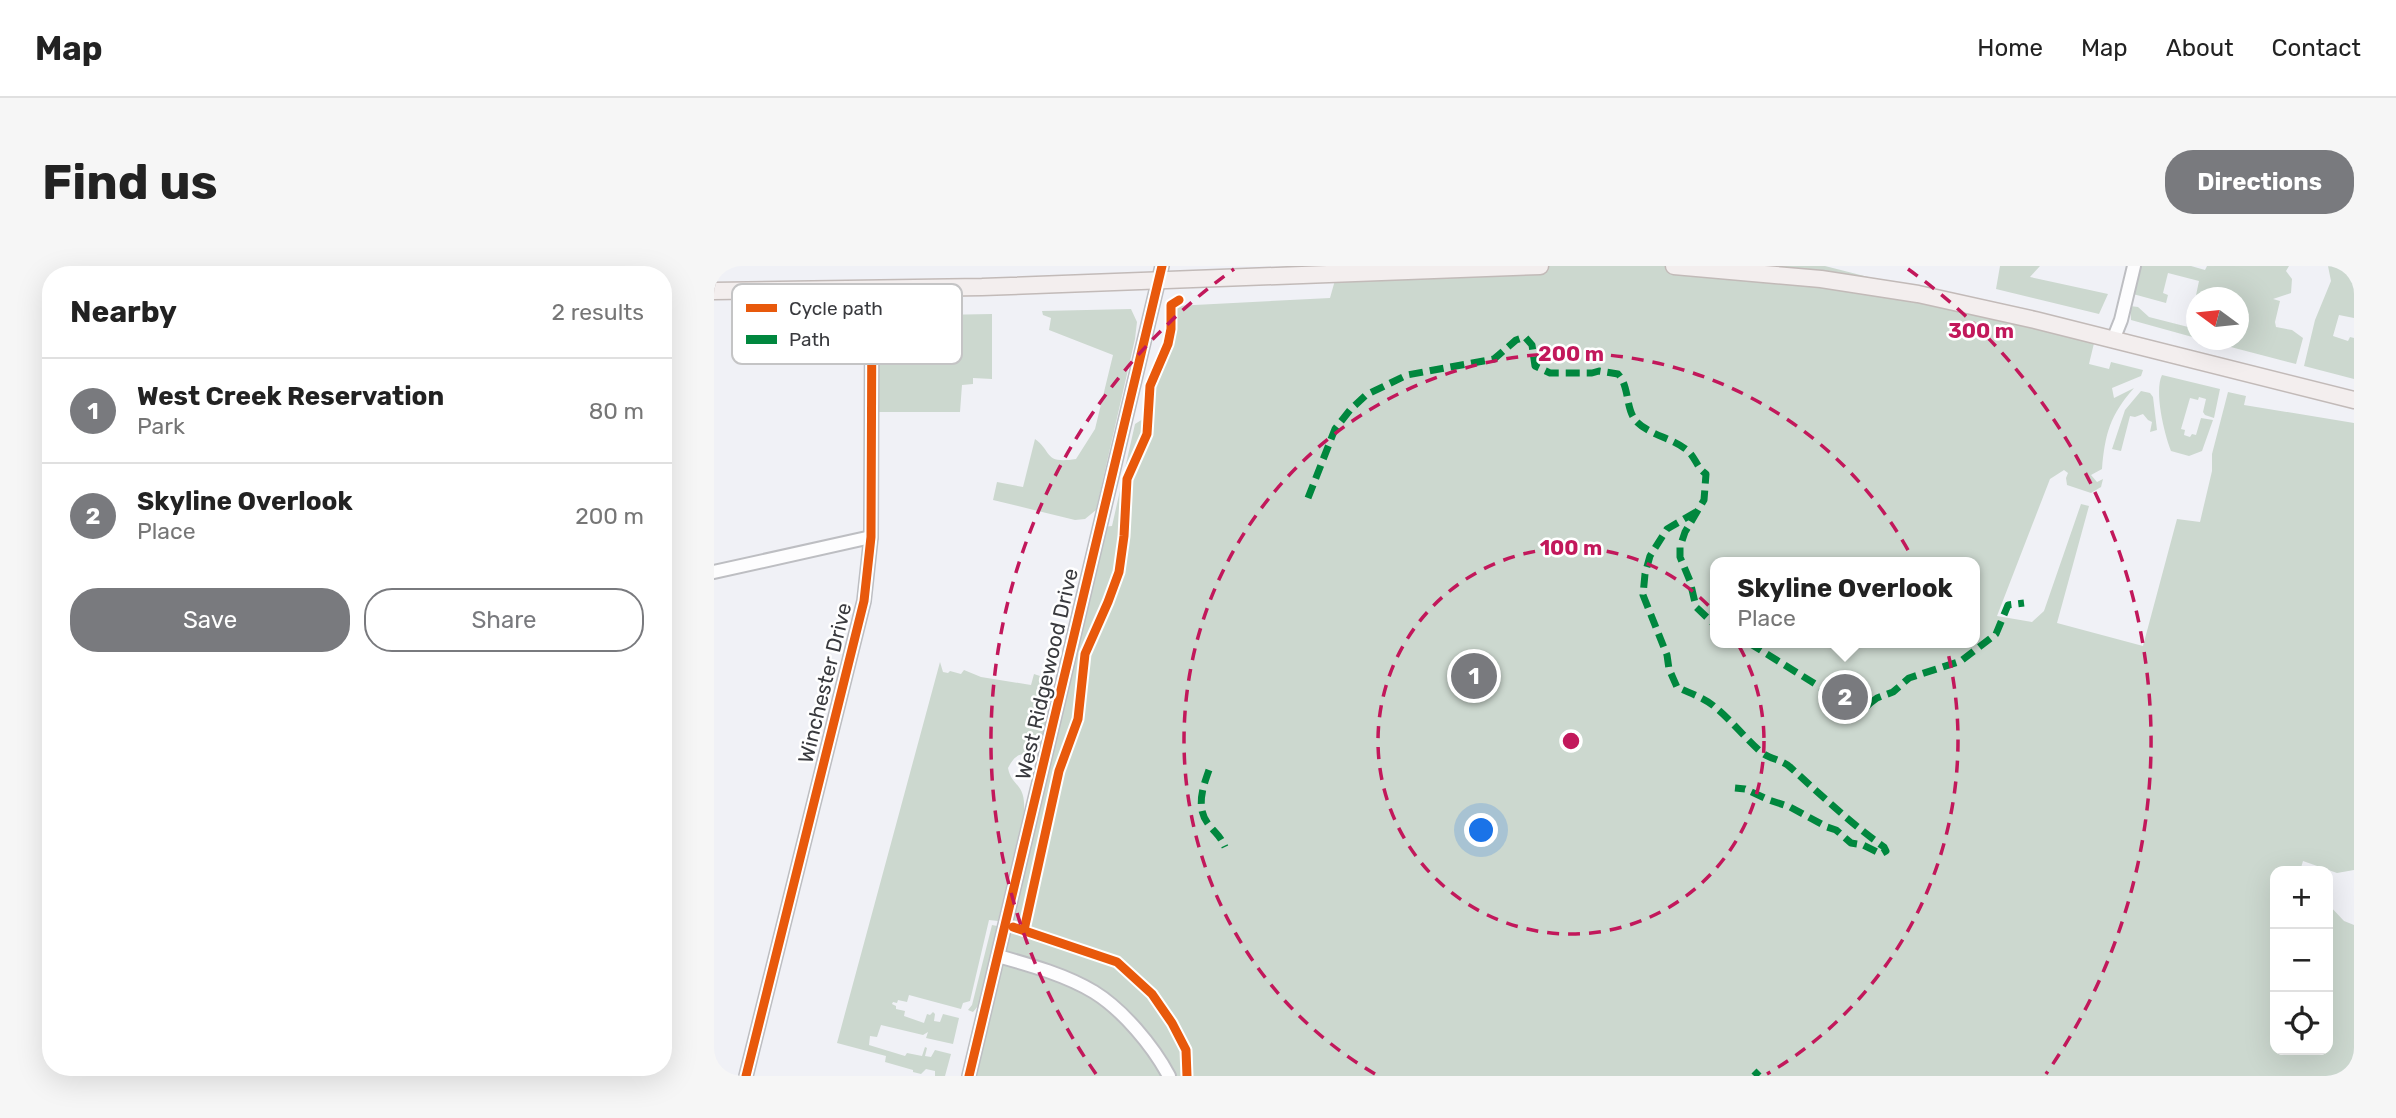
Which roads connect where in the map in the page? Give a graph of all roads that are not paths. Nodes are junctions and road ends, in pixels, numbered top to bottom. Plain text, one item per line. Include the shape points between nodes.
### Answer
1 (1540, 266) edge
2 (1674, 266) edge
3 (2134, 266) edge
4 (1823, 272) edge
5 (1160, 273) edge
6 (962, 285) edge
7 (714, 291) edge
8 (732, 291) edge
9 (2113, 340) junction
10 (872, 364) edge
11 (2354, 400) edge
12 (871, 537) junction
13 (714, 572) edge
14 (998, 956) junction
15 (746, 1076) edge
16 (970, 1076) edge
17 (1169, 1076) edge

1 - 5 main road
2 - 4 main road
3 - 9 street
4 - 9 main road
5 - 6 main road
5 - 14 street, West Ridgewood Drive
7 - 8 main road
9 - 11 main road
10 - 12 street, Winchester Drive
12 - 13 street
12 - 15 street, Winchester Drive via 864,601
14 - 16 street, West Ridgewood Drive
14 - 17 street via 1040,968 1095,993 1138,1030

